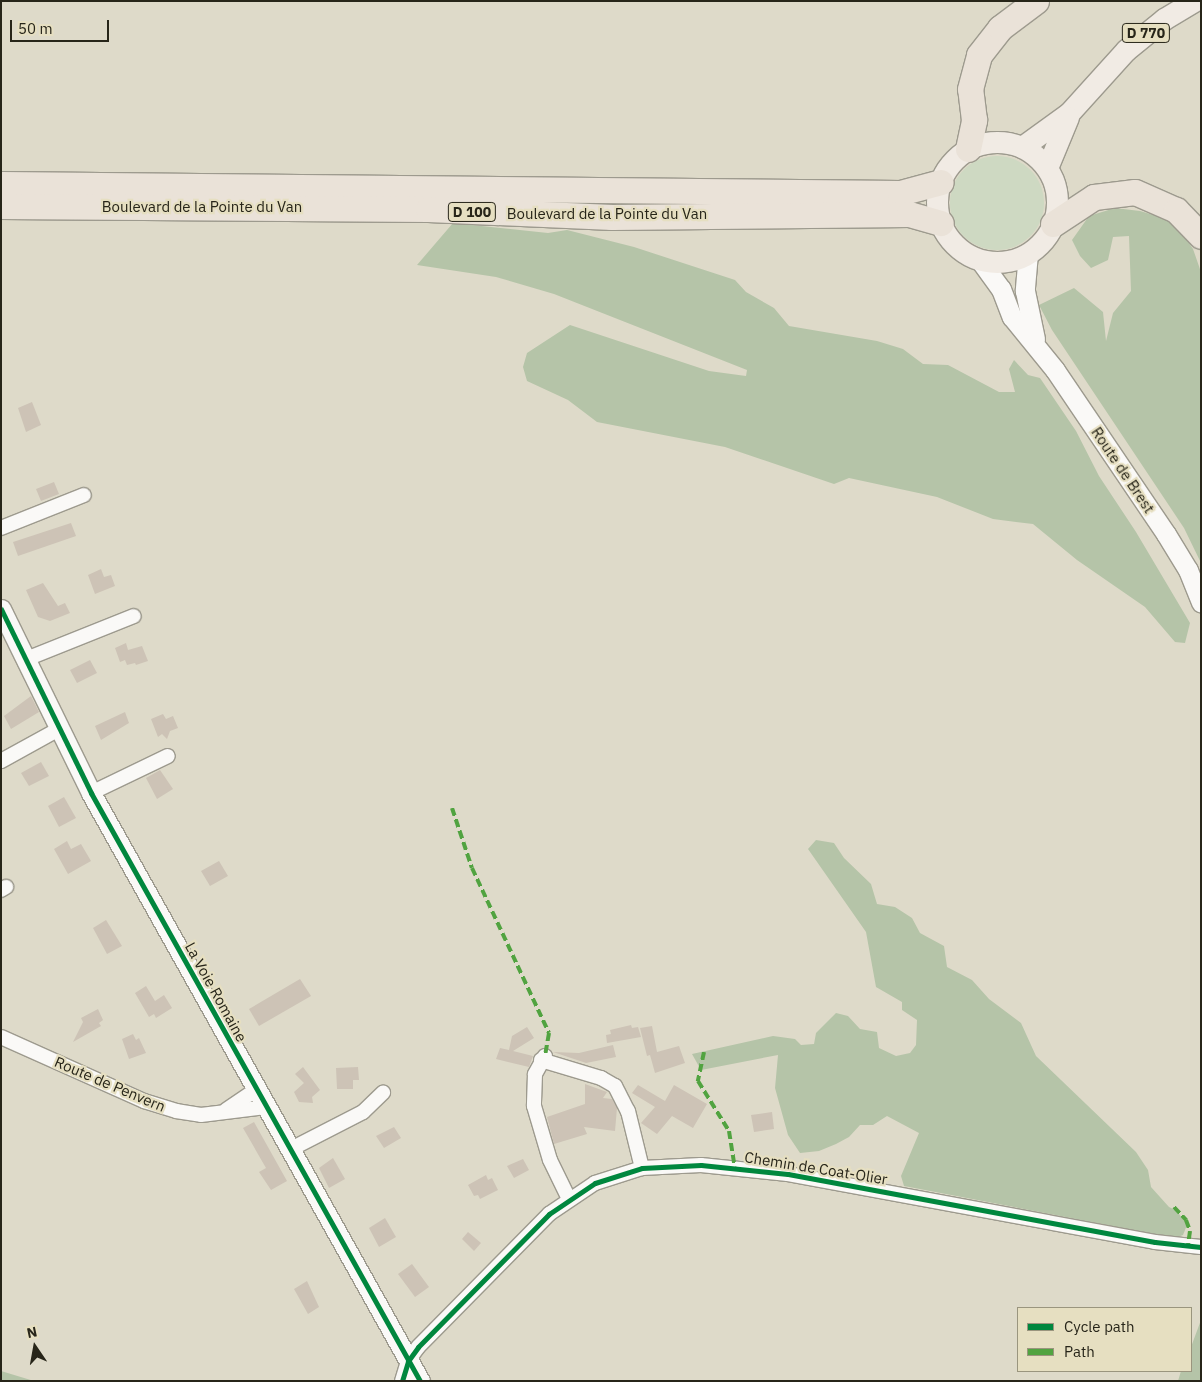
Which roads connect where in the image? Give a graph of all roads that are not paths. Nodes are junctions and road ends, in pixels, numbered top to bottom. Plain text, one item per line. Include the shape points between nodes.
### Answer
1 (1036, 1) edge
2 (1194, 1) edge
3 (1070, 113) junction
4 (1022, 147) junction
5 (968, 149) junction
6 (1047, 168) junction
7 (941, 182) junction
8 (1, 184) edge
9 (1, 206) edge
10 (941, 224) junction
11 (1053, 224) junction
12 (1201, 236) edge
13 (1028, 253) junction
14 (979, 259) junction
15 (1036, 342) junction
16 (84, 495) dead end
17 (1, 528) edge
18 (1201, 602) edge
19 (1, 609) edge
20 (134, 616) dead end
21 (24, 660) junction
22 (59, 729) junction
23 (168, 756) dead end
24 (1, 761) edge
25 (91, 793) junction
26 (1, 1036) edge
27 (256, 1090) junction
28 (383, 1092) dead end
29 (266, 1107) junction
30 (223, 1112) junction
31 (291, 1149) junction
32 (642, 1168) junction
33 (569, 1199) junction
34 (1201, 1247) edge
35 (408, 1361) junction
36 (402, 1381) edge
37 (420, 1381) edge

1 - 5 highway via 1000,28 979,55 970,88 974,120
2 - 3 main road, D 770 via 1164,19 1126,50
3 - 4 main road, D 770
3 - 6 main road, D 770
4 - 5 main road via 995,142
4 - 6 main road
5 - 7 main road via 952,163
6 - 11 main road via 1056,195
7 - 8 highway, Boulevard de la Pointe du Van / D 100 via 900,193
7 - 10 main road via 937,203
9 - 10 highway, Boulevard de la Pointe du Van / D 100 via 428,209 612,217 909,214
10 - 14 main road via 957,246
11 - 12 highway via 1094,197 1135,192 1176,210
11 - 13 main road via 1047,235
13 - 14 main road via 998,262
13 - 15 street, Route de Brest via 1025,291
14 - 15 street, Route de Brest via 1000,289 1012,317
15 - 18 street, Route de Brest via 1166,534 1188,570
16 - 17 street
19 - 21 street, La Voie Romaine
20 - 21 street
21 - 22 street, La Voie Romaine
22 - 24 street
22 - 25 street, La Voie Romaine
23 - 25 street
25 - 27 street, La Voie Romaine
26 - 30 street, Route de Penvern via 163,1108 190,1115
27 - 29 street, La Voie Romaine
27 - 30 street, Route de Penvern
28 - 31 street via 363,1112
29 - 30 street, Route de Penvern
29 - 31 street, La Voie Romaine
31 - 35 street, La Voie Romaine
32 - 33 street, Chemin de Coat-Olier via 609,1177
32 - 33 street via 628,1111 615,1086 543,1058 535,1074 534,1106 550,1160
32 - 34 street, Chemin de Coat-Olier via 701,1165 779,1173 1155,1242
33 - 35 street, Chemin de Coat-Olier via 513,1247
35 - 36 street
35 - 37 street, La Voie Romaine

